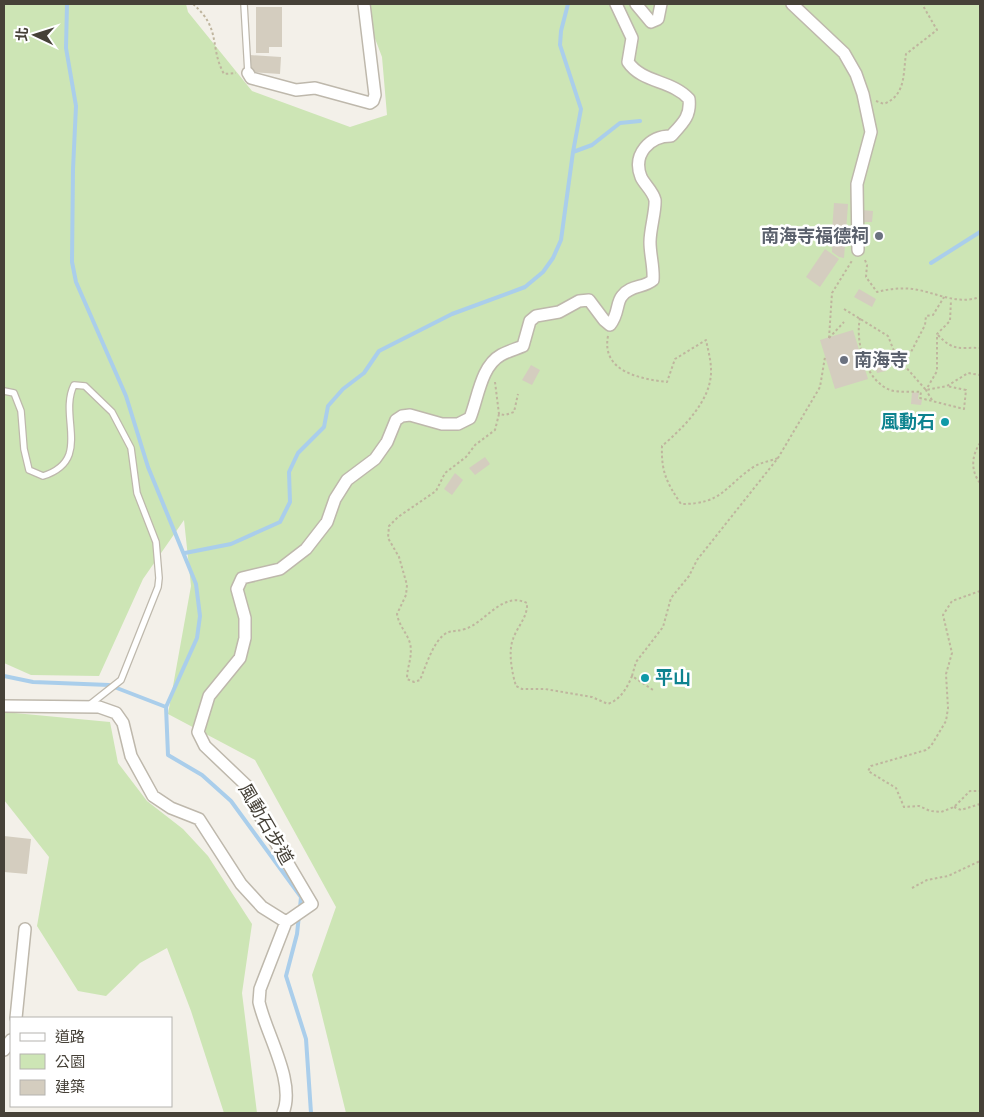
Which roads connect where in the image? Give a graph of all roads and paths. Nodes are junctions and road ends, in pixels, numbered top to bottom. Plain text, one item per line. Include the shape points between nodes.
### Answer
1 (193, 4) edge
2 (244, 4) edge
3 (364, 4) edge
4 (616, 4) edge
5 (636, 4) edge
6 (661, 4) edge
7 (792, 4) edge
8 (922, 4) edge
9 (248, 72) junction
10 (870, 96) dead end
11 (858, 250) junction
12 (944, 298) junction
13 (980, 298) edge
14 (951, 300) junction
15 (844, 309) dead end
16 (860, 318) junction
17 (844, 322) dead end
18 (610, 325) junction
19 (937, 334) junction
20 (980, 348) edge
21 (896, 356) junction
22 (825, 357) dead end
23 (980, 375) edge
24 (495, 381) dead end
25 (947, 386) junction
26 (926, 390) junction
27 (4, 391) edge
28 (518, 394) dead end
29 (933, 402) junction
30 (499, 414) junction
31 (980, 443) edge
32 (778, 458) junction
33 (980, 483) edge
34 (980, 591) edge
35 (632, 676) junction
36 (653, 690) dead end
37 (4, 706) edge
38 (86, 707) junction
39 (980, 791) edge
40 (980, 804) edge
41 (954, 807) junction
42 (980, 861) edge
43 (912, 888) dead end
44 (286, 922) junction
45 (25, 929) dead end
46 (16, 1017) edge
47 (282, 1113) edge

1 - 9 path via 214,33 218,64 224,74
2 - 9 lane
3 - 9 street via 375,95 370,104 315,88 296,90 251,78
4 - 18 street via 632,38 628,62 641,74 684,93 689,99 690,110 687,119 671,136 650,140 641,155 641,177 655,198 650,244 653,280 648,285 626,291 620,297 617,316
5 - 6 street via 651,22 658,20
7 - 11 street via 844,53 863,94 871,132 857,184
8 - 10 path via 937,30 906,54 900,91 895,99 880,104
11 - 12 path via 867,264 866,277 877,292 891,288 921,291
11 - 17 path via 832,293 828,338
12 - 14 path
12 - 21 path via 933,315 926,316 925,325 911,352
13 - 14 path
14 - 19 path via 950,321
15 - 16 path
16 - 21 path via 888,336
16 - 29 path via 857,331 872,376 890,390 922,392 920,398
18 - 32 path via 606,344 612,361 625,373 644,380 667,382 675,360 706,340 712,371 708,389 698,408 677,434 662,446 661,466 681,504 700,504 719,497 756,465
18 - 44 street, 風動石步道 via 589,300 579,301 559,312 536,316 530,321 523,346 500,356 481,381 470,418 458,424 442,424 410,415 396,420 375,460 347,480 335,499 327,522 306,549 280,569 242,578 237,589 245,618 240,658 209,696 198,732 205,746 248,787 260,816 312,904
19 - 20 path via 949,346
19 - 26 path via 937,371
21 - 26 path
22 - 32 path via 820,387
23 - 25 path via 968,373
24 - 30 path
25 - 26 path
25 - 29 path via 966,390 964,409
26 - 29 path
27 - 38 lane via 14,393 21,411 29,470 43,476 55,472 70,455 69,394 74,385 85,386 112,412 131,448 137,493 156,542 158,587 119,681
28 - 30 path via 514,412
30 - 35 path via 495,430 445,472 436,491 389,526 388,538 399,557 407,584 406,595 397,614 402,632 410,641 412,661 407,679 420,680 438,641 449,630 466,629 498,605 521,601 526,603 526,613 512,641 511,659 516,686 592,697 608,704 627,688
31 - 33 path via 973,454 973,461
32 - 35 path via 697,560 672,598 662,627 636,662
34 - 41 path via 958,598 949,604 943,615 952,653 946,674 948,708 946,721 932,746 872,766 868,771 896,788 904,807 920,806 942,812
35 - 36 path
37 - 38 street
38 - 44 street via 99,707 116,713 123,723 131,756 153,796 171,808 199,819 241,884 262,907
39 - 41 path via 970,792
40 - 41 path via 961,810
42 - 43 path
44 - 47 street via 258,1002 284,1076 287,1092
45 - 46 street

